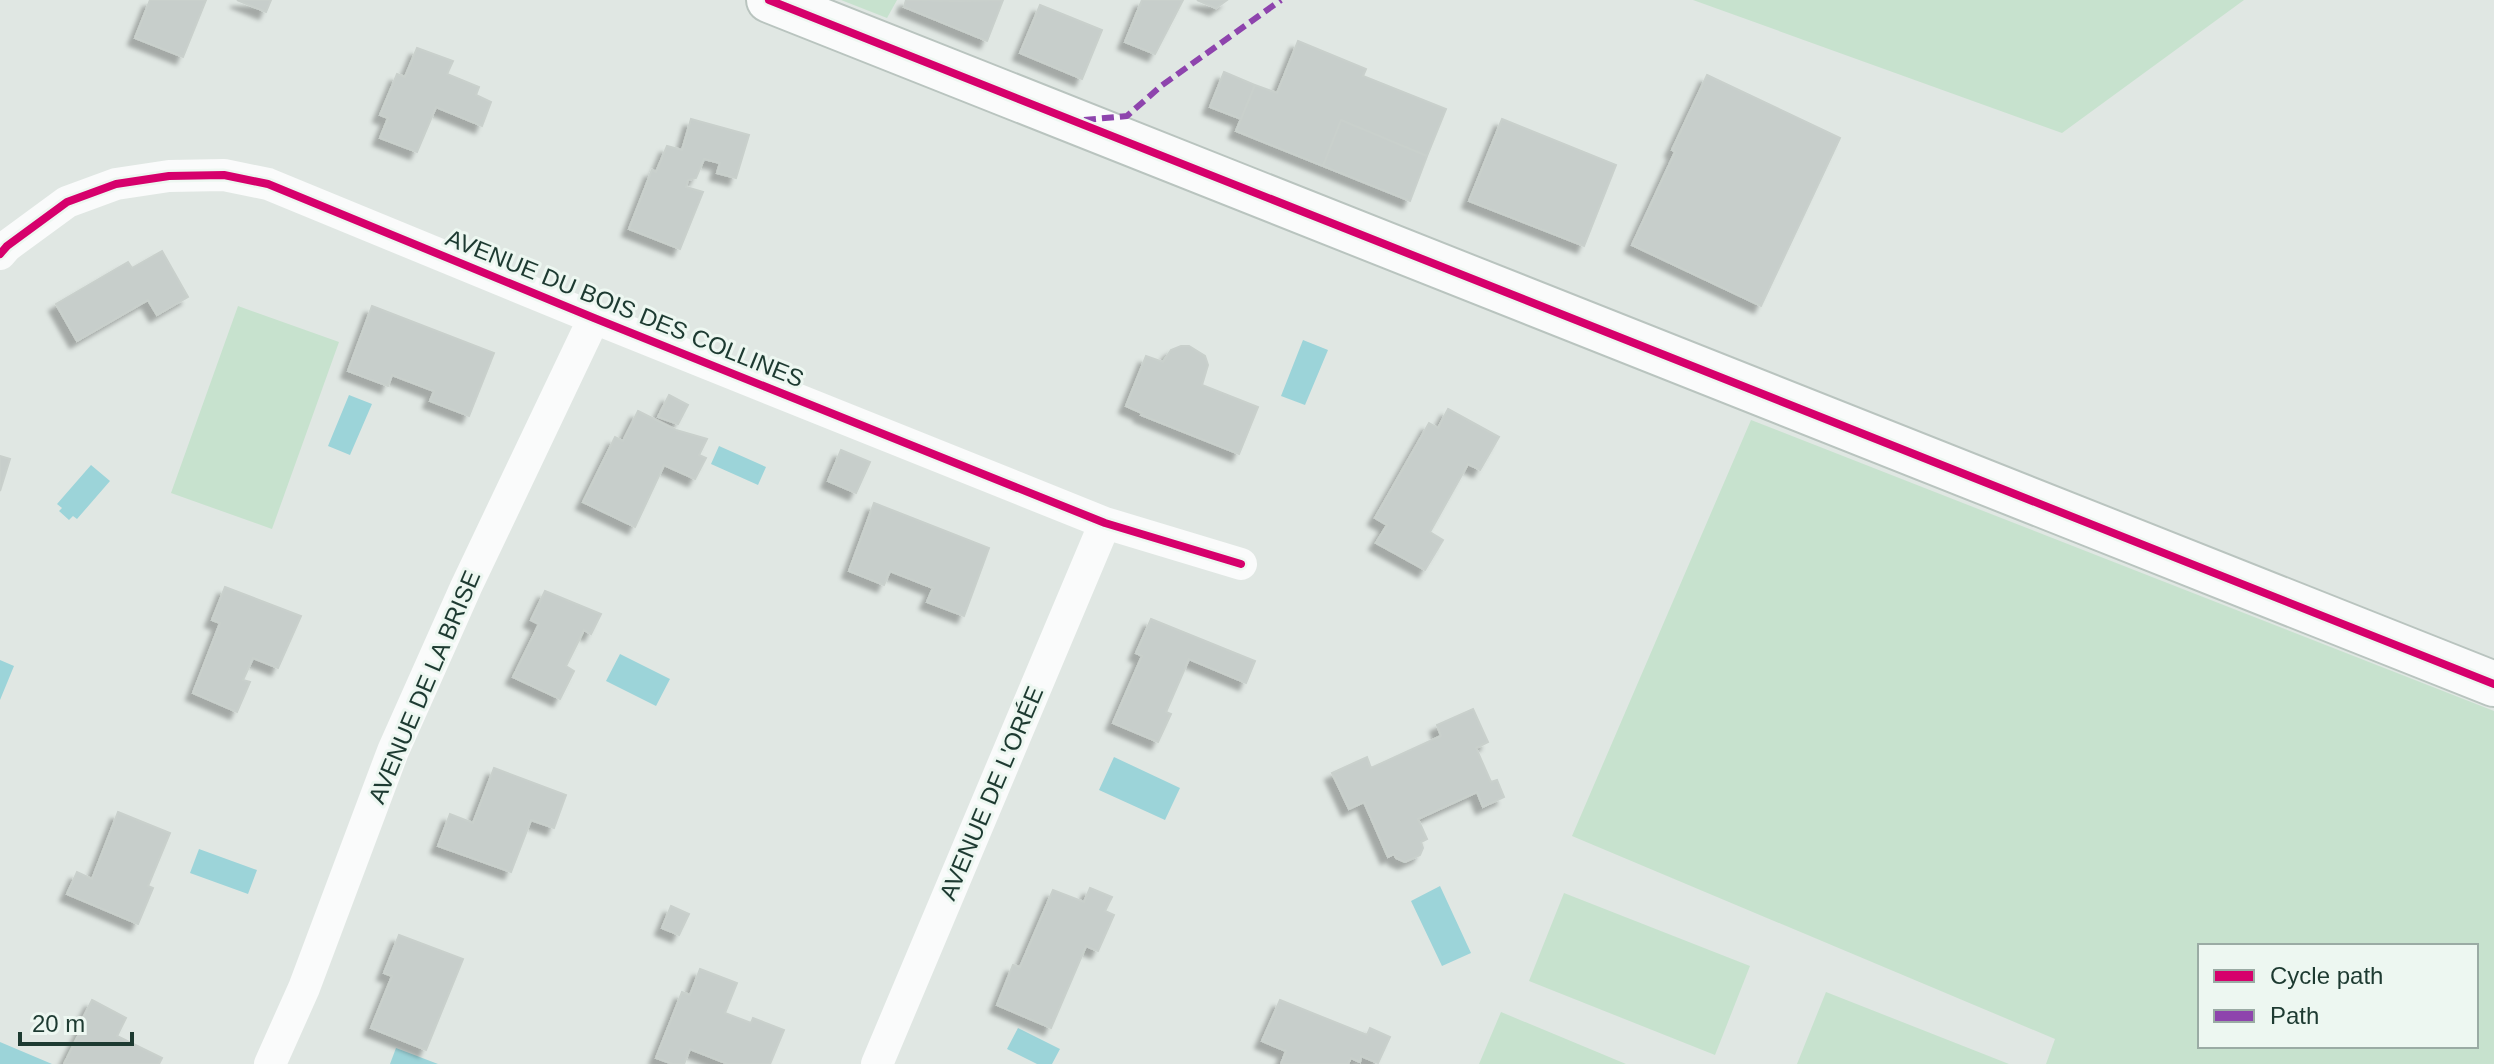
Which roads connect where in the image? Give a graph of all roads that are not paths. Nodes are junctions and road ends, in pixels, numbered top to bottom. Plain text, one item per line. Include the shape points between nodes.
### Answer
1 (769, 0) edge
2 (0, 254) edge
3 (594, 318) junction
4 (1105, 523) junction
5 (1241, 564) dead end
6 (2494, 684) edge
7 (270, 1064) edge
8 (877, 1064) edge

1 - 6 main road
2 - 3 street, AVENUE DU BOIS DES COLLINES via 67,202 116,184 224,175 268,184
3 - 4 street, AVENUE DU BOIS DES COLLINES
3 - 7 street, AVENUE DE LA BRISE via 393,751
4 - 5 street, AVENUE DU BOIS DES COLLINES
4 - 8 street, AVENUE DE L'ORÉE

